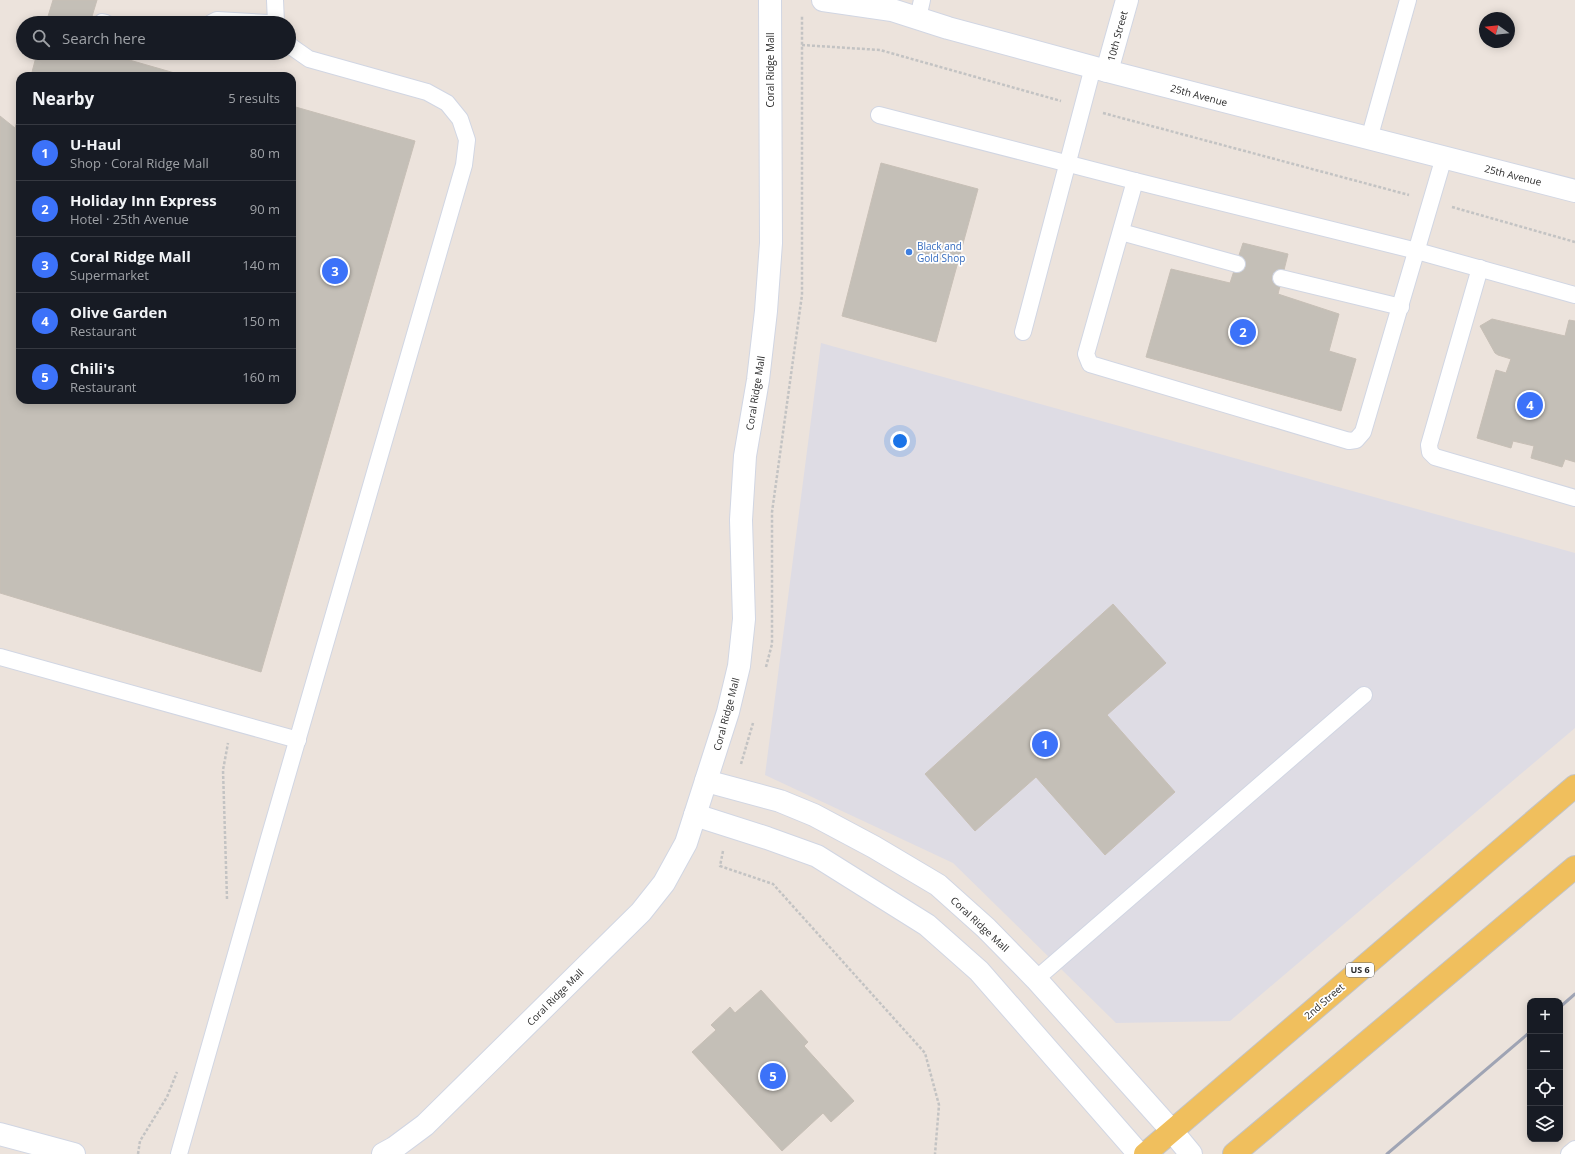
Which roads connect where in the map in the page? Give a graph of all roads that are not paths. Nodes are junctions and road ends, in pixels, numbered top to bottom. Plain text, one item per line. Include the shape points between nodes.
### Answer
1 (275, 0) edge
2 (770, 0) edge
3 (823, 0) edge
4 (1127, 0) edge
5 (1408, 0) edge
6 (920, 9) edge
7 (276, 16) edge
8 (296, 50) edge
9 (1100, 69) junction
10 (879, 115) dead end
11 (1369, 139) junction
12 (1444, 157) junction
13 (1067, 164) junction
14 (1135, 181) junction
15 (1575, 190) edge
16 (1121, 232) junction
17 (1417, 251) junction
18 (1236, 264) dead end
19 (1480, 268) junction
20 (1282, 278) dead end
21 (1575, 295) edge
22 (1401, 307) junction
23 (1023, 332) dead end
24 (1575, 498) edge
25 (0, 657) edge
26 (1364, 695) dead end
27 (298, 740) junction
28 (706, 781) junction
29 (1575, 786) edge
30 (695, 815) junction
31 (1575, 867) edge
32 (1036, 979) junction
33 (1172, 1131) junction
34 (0, 1134) edge
35 (1575, 1149) edge
36 (74, 1154) edge
37 (179, 1154) edge
38 (383, 1154) edge
39 (1139, 1154) edge
40 (1145, 1154) edge
41 (1191, 1154) edge
42 (1234, 1154) edge
43 (1569, 1154) edge

1 - 7 lane
2 - 28 street, Coral Ridge Mall via 770,243 766,312 745,456 741,520 744,619 739,666 728,712
3 - 6 street, 25th Avenue via 892,10
4 - 9 street, 10th Street
5 - 11 lane
6 - 9 street, 25th Avenue
8 - 27 lane via 309,59 426,92 447,103 460,119 467,140 464,166
9 - 11 street, 25th Avenue
9 - 13 lane via 1082,107
10 - 13 lane
11 - 12 street, 25th Avenue
12 - 15 street, 25th Avenue
12 - 17 lane
13 - 14 lane
13 - 23 lane
14 - 16 lane
14 - 17 lane
16 - 18 lane
16 - 22 lane via 1086,354 1090,364 1349,441 1356,440 1363,432
17 - 19 lane
17 - 22 lane
19 - 21 lane
19 - 24 lane via 1429,446 1430,452 1434,456
20 - 22 lane
25 - 27 lane
26 - 32 lane
27 - 37 lane
28 - 30 street, Coral Ridge Mall
28 - 32 street, Coral Ridge Mall via 780,801 814,815 938,885 986,928
29 - 33 main road, 2nd Street / US 6
30 - 38 street, Coral Ridge Mall via 686,843 664,883 641,912 426,1125
30 - 39 street via 817,856 928,925 979,971
31 - 42 main road
32 - 33 street, Coral Ridge Mall
33 - 40 main road, 2nd Street / US 6
33 - 41 street, Coral Ridge Mall
34 - 36 street
35 - 43 lane

